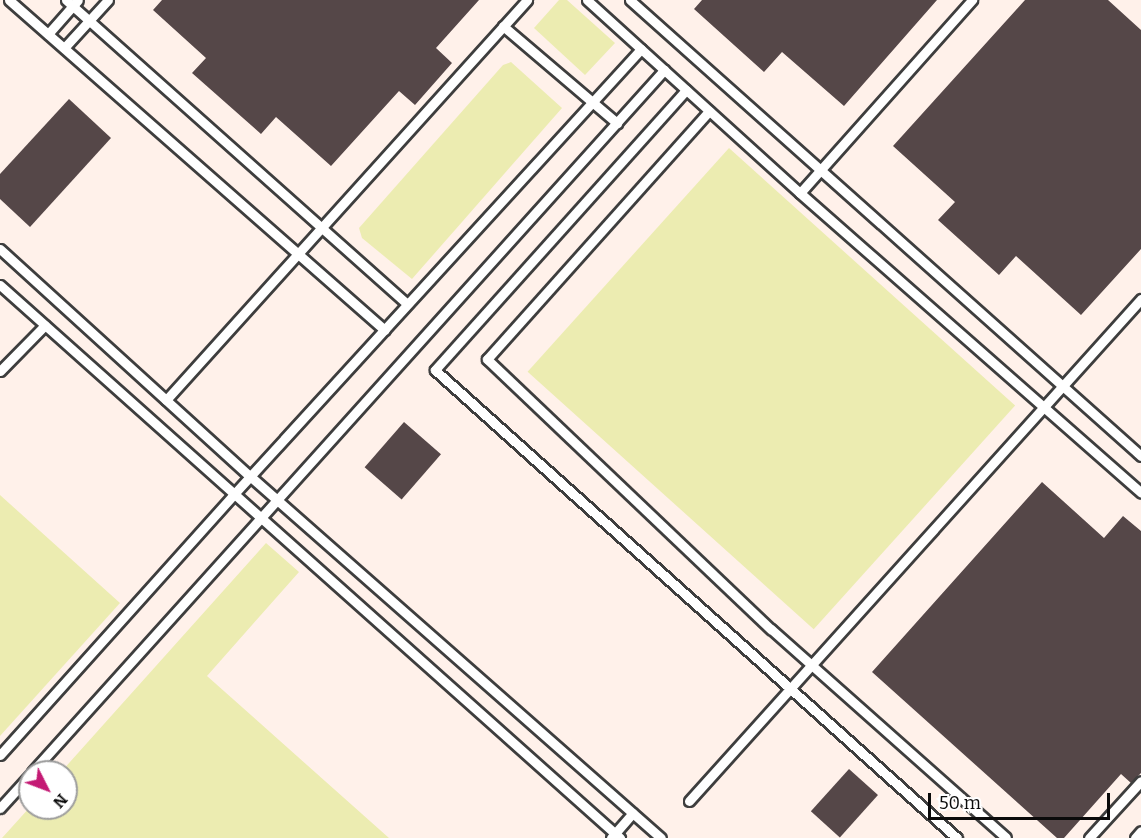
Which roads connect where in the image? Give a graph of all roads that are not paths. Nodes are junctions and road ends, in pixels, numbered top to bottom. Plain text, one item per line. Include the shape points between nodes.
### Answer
1 (9, 0) edge
2 (108, 0) edge
3 (527, 0) edge
4 (587, 0) edge
5 (630, 0) edge
6 (972, 0) edge
7 (72, 2) edge
8 (89, 21) junction
9 (504, 26) junction
10 (48, 34) junction
11 (64, 48) junction
12 (641, 49) junction
13 (664, 70) junction
14 (686, 90) junction
15 (592, 102) junction
16 (709, 111) junction
17 (617, 123) junction
18 (820, 170) junction
19 (800, 193) junction
20 (321, 226) junction
21 (0, 249) edge
22 (297, 252) junction
23 (0, 285) edge
24 (1141, 299) edge
25 (407, 304) junction
26 (45, 326) junction
27 (384, 330) junction
28 (0, 371) edge
29 (1062, 385) junction
30 (166, 400) junction
31 (1043, 406) junction
32 (1141, 456) edge
33 (251, 477) junction
34 (1141, 493) edge
35 (234, 494) junction
36 (277, 500) junction
37 (262, 518) junction
38 (811, 665) junction
39 (790, 689) junction
40 (0, 755) edge
41 (43, 760) edge
42 (1141, 782) edge
43 (18, 788) edge
44 (689, 801) dead end
45 (0, 808) edge
46 (633, 813) junction
47 (1141, 831) edge
48 (615, 837) edge
49 (661, 838) edge
50 (957, 838) edge
51 (1006, 838) edge
52 (1089, 838) edge
53 (1135, 838) edge

1 - 10 lane
2 - 8 lane
3 - 9 lane
4 - 12 lane
5 - 18 lane
6 - 18 lane
7 - 8 lane
7 - 10 lane
8 - 11 lane
8 - 20 lane
9 - 15 lane
9 - 20 lane
10 - 11 lane
11 - 22 lane
12 - 13 lane
12 - 15 lane
13 - 14 lane
13 - 17 lane
14 - 16 lane
14 - 39 lane via 435,370
15 - 17 lane
15 - 25 lane
16 - 19 lane
16 - 38 lane via 487,359
17 - 36 lane
18 - 19 lane
18 - 29 lane
19 - 31 lane
20 - 22 lane
20 - 25 lane
21 - 30 lane
22 - 27 lane
22 - 30 lane
23 - 26 lane
24 - 29 lane
25 - 27 lane
26 - 28 lane
26 - 35 lane
27 - 33 lane
29 - 31 lane
29 - 32 lane
30 - 33 lane
31 - 34 lane
31 - 38 lane
33 - 35 lane
33 - 36 lane
35 - 37 lane
35 - 40 lane
36 - 37 lane
36 - 46 lane
37 - 41 lane
37 - 48 lane
38 - 39 lane
38 - 51 lane
39 - 44 lane
39 - 50 lane
42 - 52 lane
43 - 45 lane
46 - 48 lane
46 - 49 lane
47 - 53 lane

